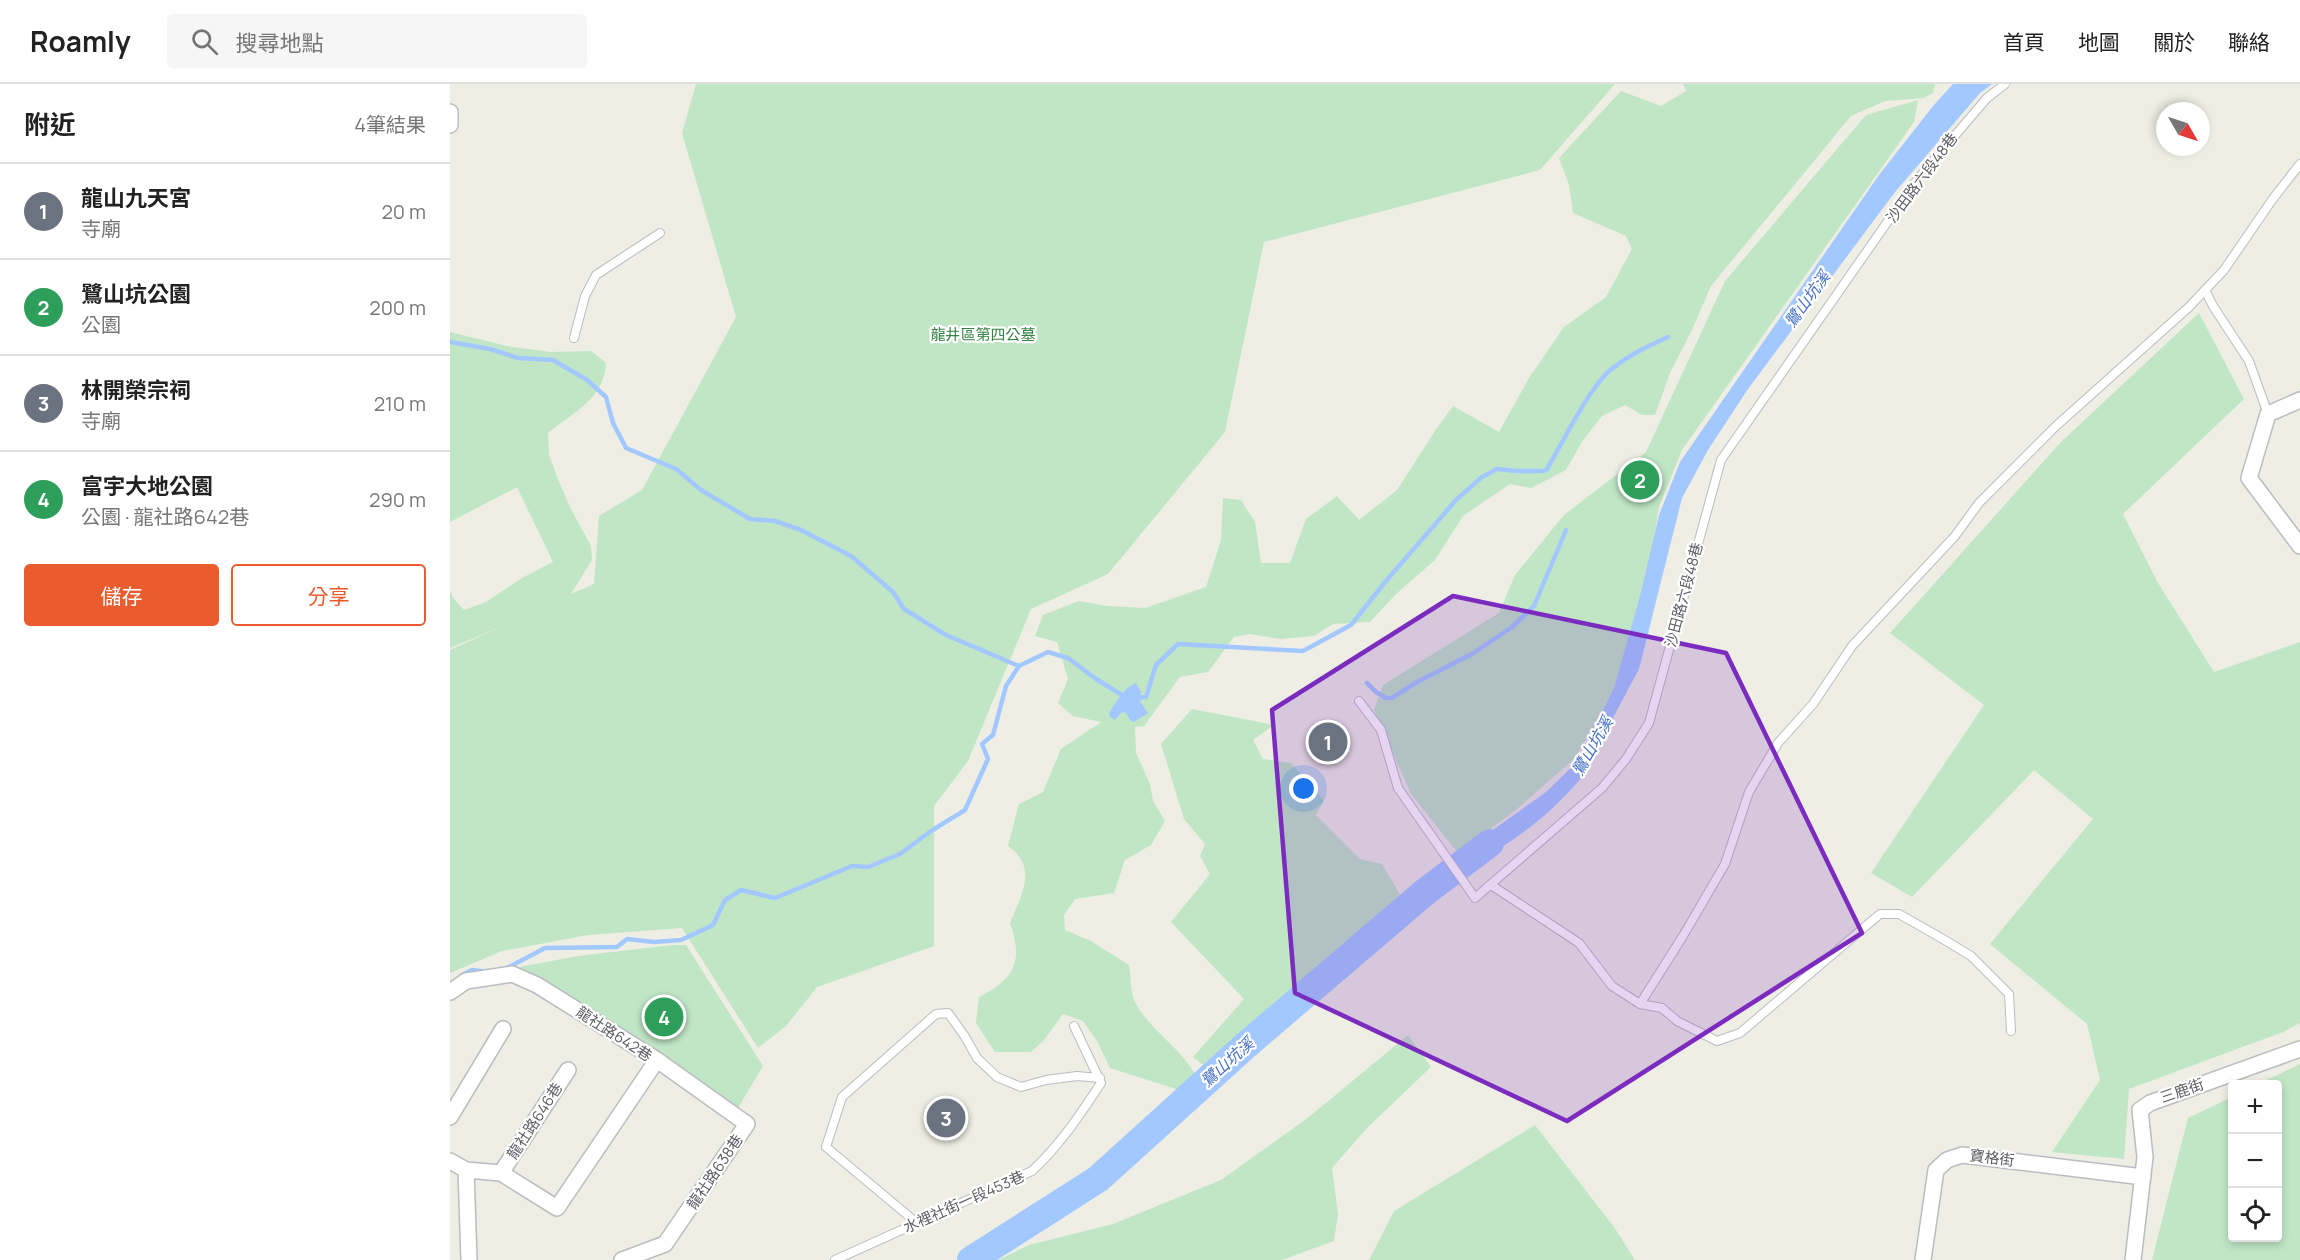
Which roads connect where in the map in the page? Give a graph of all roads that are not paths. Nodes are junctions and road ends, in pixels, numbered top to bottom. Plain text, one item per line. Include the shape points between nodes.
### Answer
1 (2005, 84) edge
2 (450, 112) edge
3 (450, 125) edge
4 (2300, 164) edge
5 (660, 232) dead end
6 (2205, 290) junction
7 (574, 338) dead end
8 (2300, 400) edge
9 (2268, 414) junction
10 (2300, 546) edge
11 (1359, 701) dead end
12 (1491, 885) junction
13 (450, 992) edge
14 (1640, 1004) junction
15 (1074, 1026) dead end
16 (502, 1029) dead end
17 (2011, 1031) dead end
18 (2300, 1049) edge
19 (657, 1060) junction
20 (568, 1070) dead end
21 (1100, 1078) junction
22 (450, 1117) edge
23 (450, 1161) edge
24 (466, 1170) junction
25 (501, 1173) junction
26 (2143, 1176) junction
27 (917, 1223) junction
28 (469, 1260) edge
29 (622, 1260) edge
30 (835, 1260) edge
31 (1923, 1260) edge
32 (2133, 1260) edge

1 - 12 lane, 沙田路六段48巷 via 1987,98 1916,182 1721,460 1649,723 1626,759 1602,788
2 - 3 street
4 - 6 lane via 2224,270
5 - 7 lane via 596,275 585,296
6 - 9 lane via 2249,361
6 - 14 lane via 2056,426 1979,503 1955,536 1852,646 1813,704 1778,743 1749,792 1725,864
8 - 9 street
9 - 10 street via 2249,478
11 - 12 lane, 沙田路六段48巷 via 1381,730 1398,788 1475,898
12 - 14 lane via 1579,943 1612,986
13 - 19 street, 龍社路642巷 via 466,981 512,974 537,985
14 - 17 lane via 1662,1008 1677,1021 1717,1041 1740,1033 1880,914 1899,914 1971,956 2009,994
15 - 21 lane
16 - 22 street
18 - 26 street, 三鹿街 via 2140,1110
19 - 25 street, 龍社路642巷 via 557,1208
19 - 29 street, 龍社路638巷 via 747,1124 665,1244
20 - 25 street, 龍社路646巷
21 - 27 lane, 水裡社街一段453巷 via 1101,1083 1073,1126 1032,1171
21 - 27 lane via 1077,1076 1021,1087 997,1077 977,1058 948,1013 936,1014 843,1097 826,1148
23 - 24 street
24 - 25 street
24 - 28 street
26 - 31 street, 寶格街 via 1962,1155 1947,1160 1936,1170
26 - 32 street, 三鹿街
27 - 30 lane, 水裡社街一段453巷

